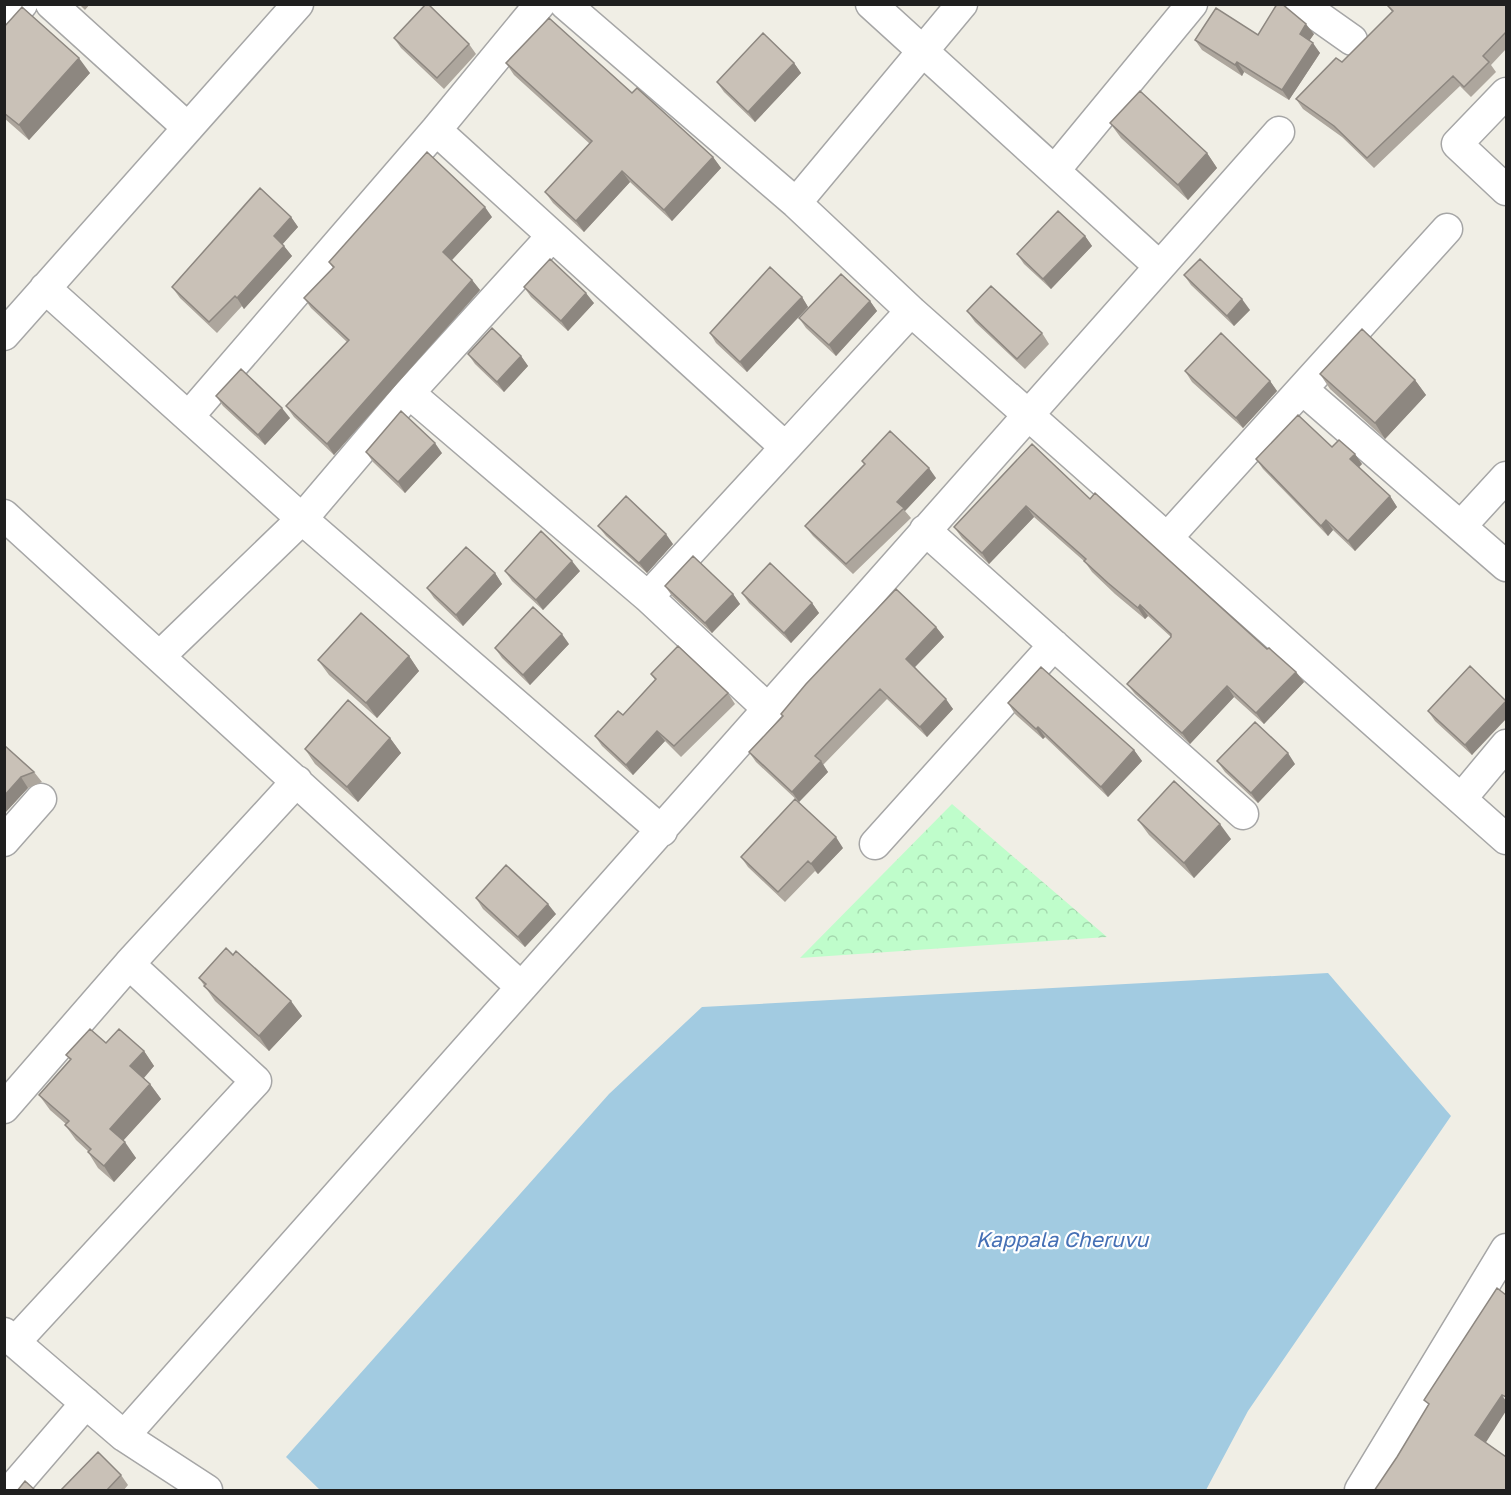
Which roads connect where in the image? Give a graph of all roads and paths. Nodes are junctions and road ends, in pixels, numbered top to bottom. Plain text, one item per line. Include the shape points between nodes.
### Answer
1 (22, 4) edge
2 (51, 4) edge
3 (298, 4) edge
4 (540, 4) edge
5 (566, 4) edge
6 (871, 4) edge
7 (962, 4) edge
8 (1192, 4) edge
9 (1301, 4) edge
10 (4, 25) edge
11 (1352, 40) dead end
12 (924, 50) junction
13 (1506, 93) edge
14 (188, 128) junction
15 (436, 130) junction
16 (1279, 132) dead end
17 (1055, 170) junction
18 (1506, 190) edge
19 (796, 203) junction
20 (1447, 229) dead end
21 (551, 237) junction
22 (1159, 266) junction
23 (45, 288) junction
24 (910, 311) junction
25 (4, 335) edge
26 (1302, 389) junction
27 (409, 393) junction
28 (1027, 414) junction
29 (189, 416) junction
30 (784, 446) junction
31 (1506, 477) edge
32 (4, 515) edge
33 (302, 519) junction
34 (1461, 526) junction
35 (925, 530) junction
36 (1168, 537) junction
37 (1506, 566) edge
38 (648, 597) junction
39 (1054, 645) junction
40 (161, 655) junction
41 (767, 708) junction
42 (1506, 745) edge
43 (297, 781) junction
44 (1461, 799) junction
45 (41, 800) dead end
46 (1243, 814) dead end
47 (662, 831) junction
48 (1506, 839) edge
49 (4, 841) edge
50 (875, 844) dead end
51 (129, 964) junction
52 (520, 986) junction
53 (4, 1108) edge
54 (1506, 1249) edge
55 (10, 1338) edge
56 (86, 1403) junction
57 (124, 1436) junction
58 (11, 1491) edge
59 (207, 1491) edge
60 (1360, 1491) edge

1 - 10 street
2 - 14 street
3 - 14 street
4 - 15 street
5 - 19 street
6 - 12 street
7 - 12 street
8 - 17 street
9 - 11 street
12 - 17 street
12 - 19 street
13 - 18 street via 1457,144
14 - 23 street
15 - 21 street
15 - 29 street
16 - 22 street
17 - 22 street
19 - 24 street
20 - 26 street
21 - 27 street
21 - 30 street
22 - 28 street
23 - 25 street
23 - 29 street
24 - 28 street
24 - 30 street
26 - 34 street
26 - 36 street
27 - 33 street
27 - 38 street
28 - 35 street
28 - 36 street
29 - 33 street
30 - 38 street
31 - 34 street
32 - 40 street
33 - 40 street
33 - 47 street
34 - 37 street
35 - 39 street
35 - 41 street
36 - 44 street
38 - 41 street
39 - 46 street
39 - 50 street
40 - 43 street
41 - 47 street
42 - 44 street
43 - 51 street
43 - 52 street
44 - 48 street
45 - 49 street
47 - 52 street
51 - 53 street
51 - 55 street via 256,1081
52 - 57 street
54 - 60 street
55 - 56 street
56 - 57 street
56 - 58 street
57 - 59 street

